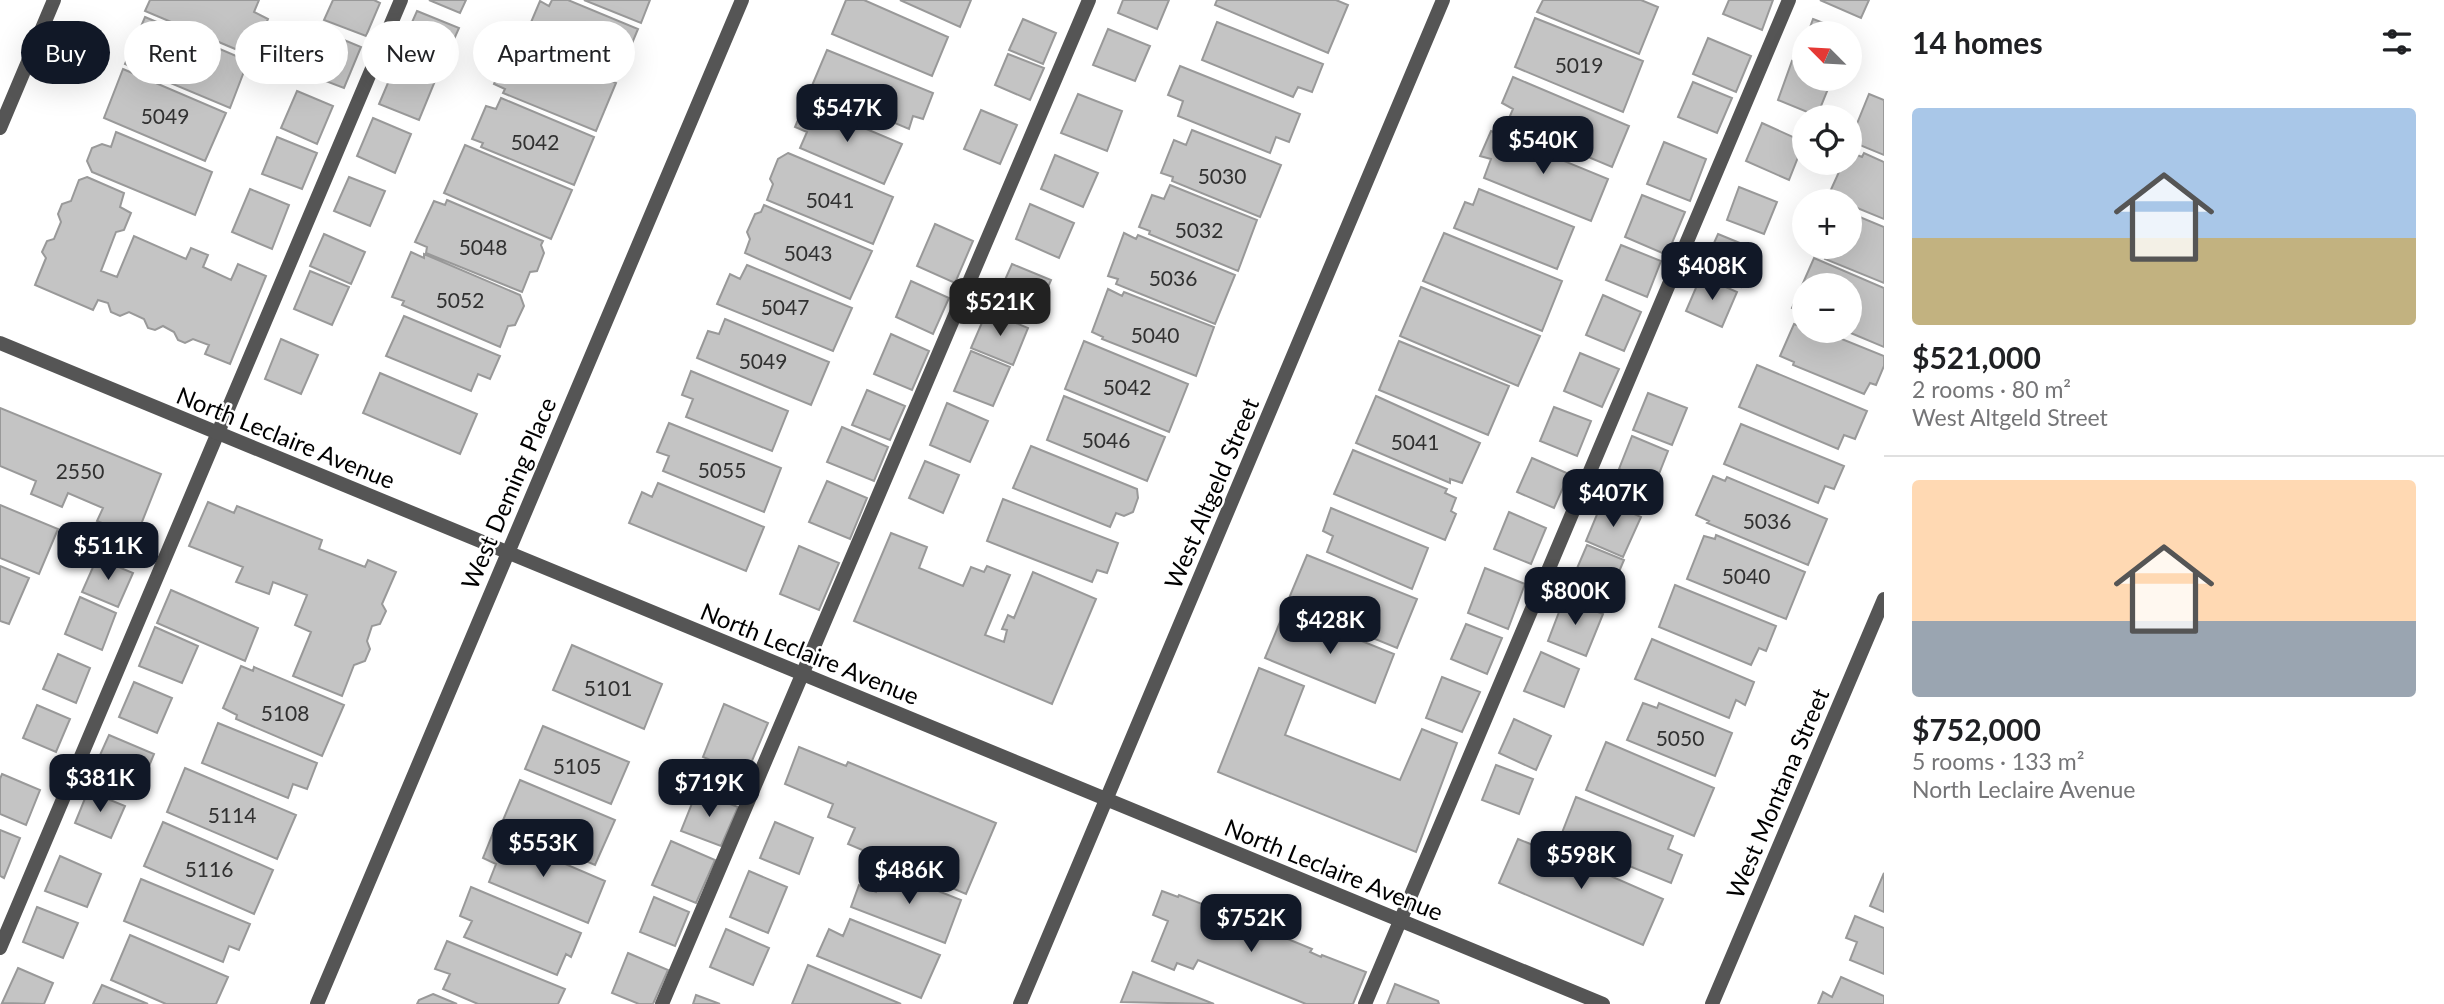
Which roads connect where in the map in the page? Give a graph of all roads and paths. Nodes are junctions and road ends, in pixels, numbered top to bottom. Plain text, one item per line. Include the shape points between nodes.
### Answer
1 (54, 0) edge
2 (401, 0) edge
3 (742, 0) edge
4 (1088, 0) edge
5 (1443, 0) edge
6 (1789, 0) edge
7 (0, 128) edge
8 (0, 343) edge
9 (218, 433) junction
10 (508, 552) junction
11 (1884, 599) edge
12 (803, 674) junction
13 (1106, 799) junction
14 (1400, 921) junction
15 (0, 948) edge
16 (317, 1004) edge
17 (662, 1004) edge
18 (1020, 1004) edge
19 (1365, 1004) edge
20 (1603, 1004) edge
21 (1712, 1004) edge

1 - 7 street
2 - 9 street
3 - 10 street, West Deming Place
4 - 12 street
5 - 13 street, West Altgeld Street
6 - 14 street
8 - 9 street, North Leclaire Avenue
9 - 10 street, North Leclaire Avenue
9 - 15 street
10 - 12 street, North Leclaire Avenue
10 - 16 street, West Deming Place
11 - 21 street, West Montana Street
12 - 13 street, North Leclaire Avenue
12 - 17 street
13 - 14 street, North Leclaire Avenue
13 - 18 street, West Altgeld Street
14 - 19 street
14 - 20 street, North Leclaire Avenue

